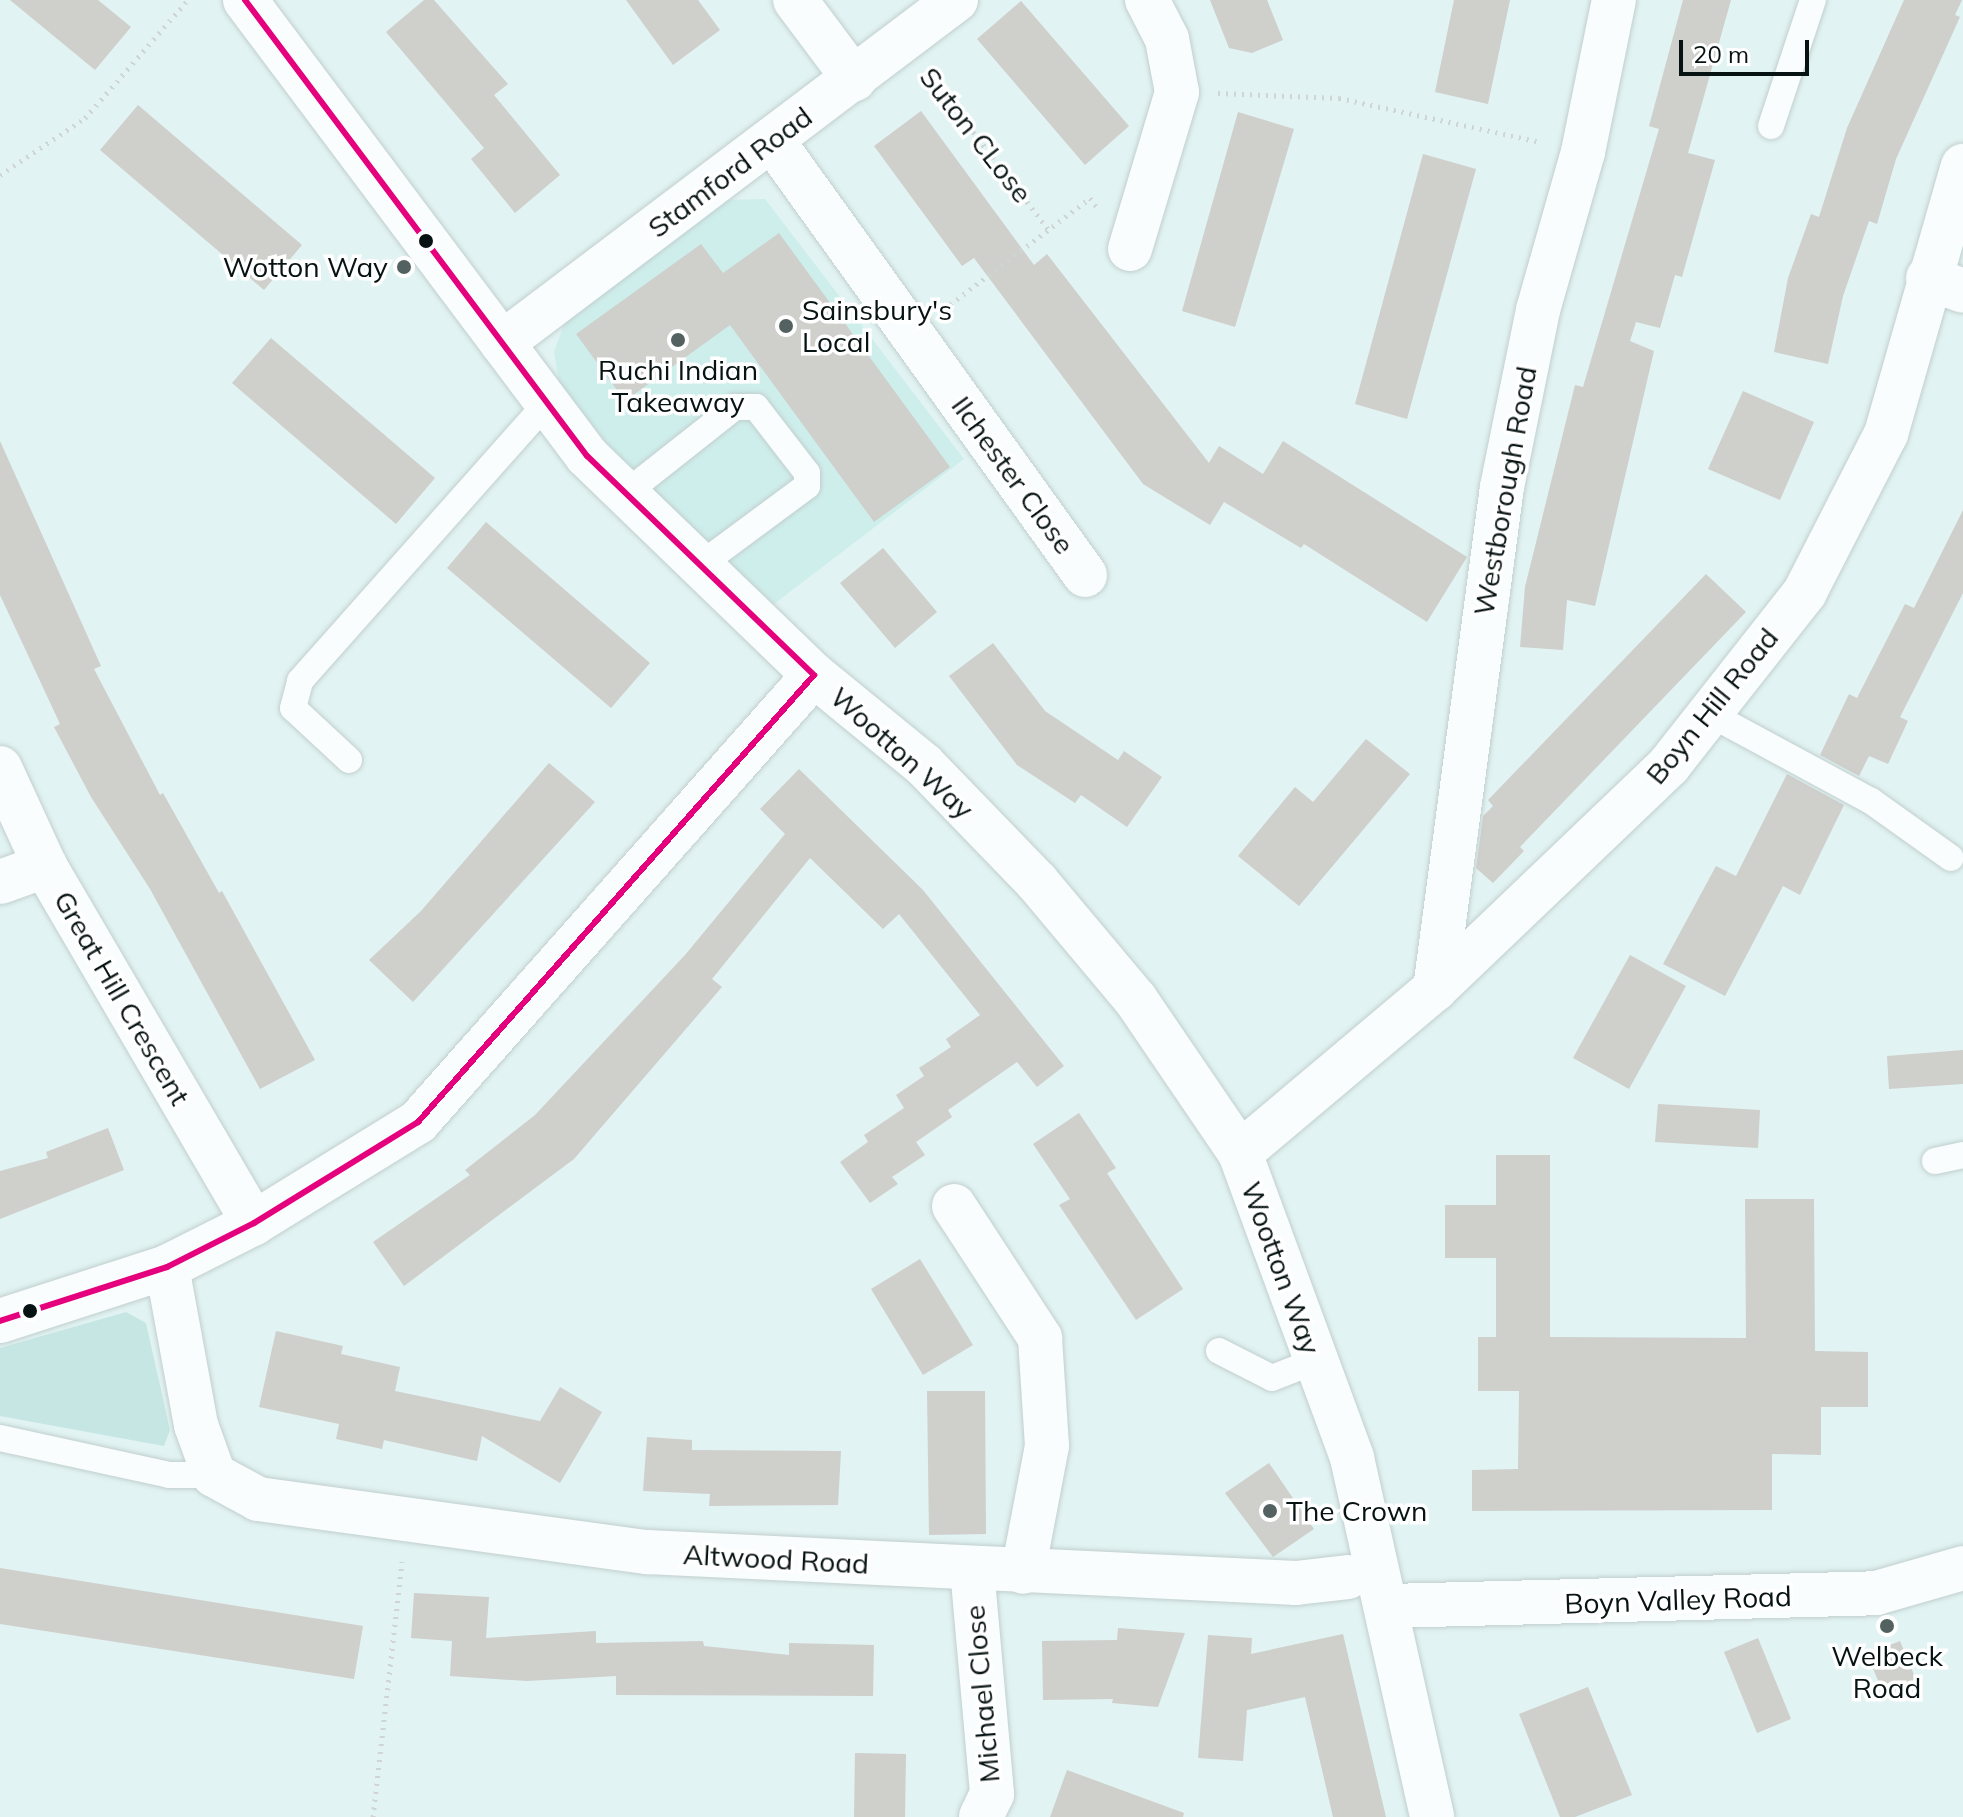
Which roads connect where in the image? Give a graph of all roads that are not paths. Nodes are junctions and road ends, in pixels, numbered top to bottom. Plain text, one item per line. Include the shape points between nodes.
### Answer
1 (245, 0) edge
2 (795, 0) edge
3 (956, 0) edge
4 (1147, 0) edge
5 (1614, 0) edge
6 (1813, 0) edge
7 (854, 79) junction
8 (1771, 126) dead end
9 (772, 140) junction
10 (1963, 166) edge
11 (1130, 249) dead end
12 (1945, 284) edge
13 (502, 343) junction
14 (546, 404) junction
15 (641, 480) junction
16 (714, 552) junction
17 (1085, 575) dead end
18 (814, 675) junction
19 (1710, 714) junction
20 (349, 760) dead end
21 (0, 768) edge
22 (1951, 858) dead end
23 (45, 866) junction
24 (0, 882) edge
25 (1435, 989) junction
26 (1240, 1153) junction
27 (1963, 1155) edge
28 (1935, 1161) dead end
29 (954, 1206) dead end
30 (254, 1223) junction
31 (167, 1267) junction
32 (0, 1321) edge
33 (1219, 1351) dead end
34 (1315, 1361) junction
35 (0, 1438) edge
36 (214, 1475) junction
37 (1963, 1568) edge
38 (972, 1569) junction
39 (1023, 1572) junction
40 (1348, 1577) dead end
41 (1389, 1606) junction
42 (981, 1817) edge
43 (1432, 1817) edge

1 - 13 street, Wootton Way
2 - 7 street
3 - 7 street, Stamford Road
4 - 11 street via 1167,39 1177,92
5 - 25 street, Westborough Road via 1583,152 1538,310 1502,487
6 - 8 lane
7 - 9 street, Stamford Road
9 - 13 street, Stamford Road
9 - 17 street, Ilchester Close
10 - 12 street, Boyn Hill Road
12 - 19 street, Boyn Hill Road via 1886,434 1805,592
13 - 14 street, Wootton Way
14 - 15 street, Wootton Way via 587,456
14 - 20 lane via 300,681 293,708
15 - 16 street, Wootton Way
15 - 16 lane via 735,407 756,407 807,473 807,486
16 - 18 street, Wootton Way
18 - 26 street, Wootton Way via 924,765 1037,882 1136,1000
18 - 30 street via 418,1122
19 - 22 lane via 1871,801
19 - 25 street, Boyn Hill Road via 1669,765
21 - 23 street, Great Hill Crescent
23 - 24 street
23 - 30 street, Great Hill Crescent
25 - 26 street, Boyn Hill Road
26 - 34 street, Wootton Way
27 - 28 lane
29 - 39 street via 1040,1338 1047,1446
30 - 31 street
31 - 32 street
31 - 36 street via 196,1425
33 - 34 lane via 1272,1378
34 - 41 street, Wootton Way via 1352,1458
35 - 36 lane, Altwood Road via 169,1475
36 - 38 street, Altwood Road via 258,1499 647,1552
37 - 41 street, Boyn Valley Road via 1876,1593
38 - 39 street, Altwood Road
38 - 42 street, Michael Close via 992,1794
39 - 40 street, Altwood Road via 1296,1583
41 - 43 street, Wootton Way

